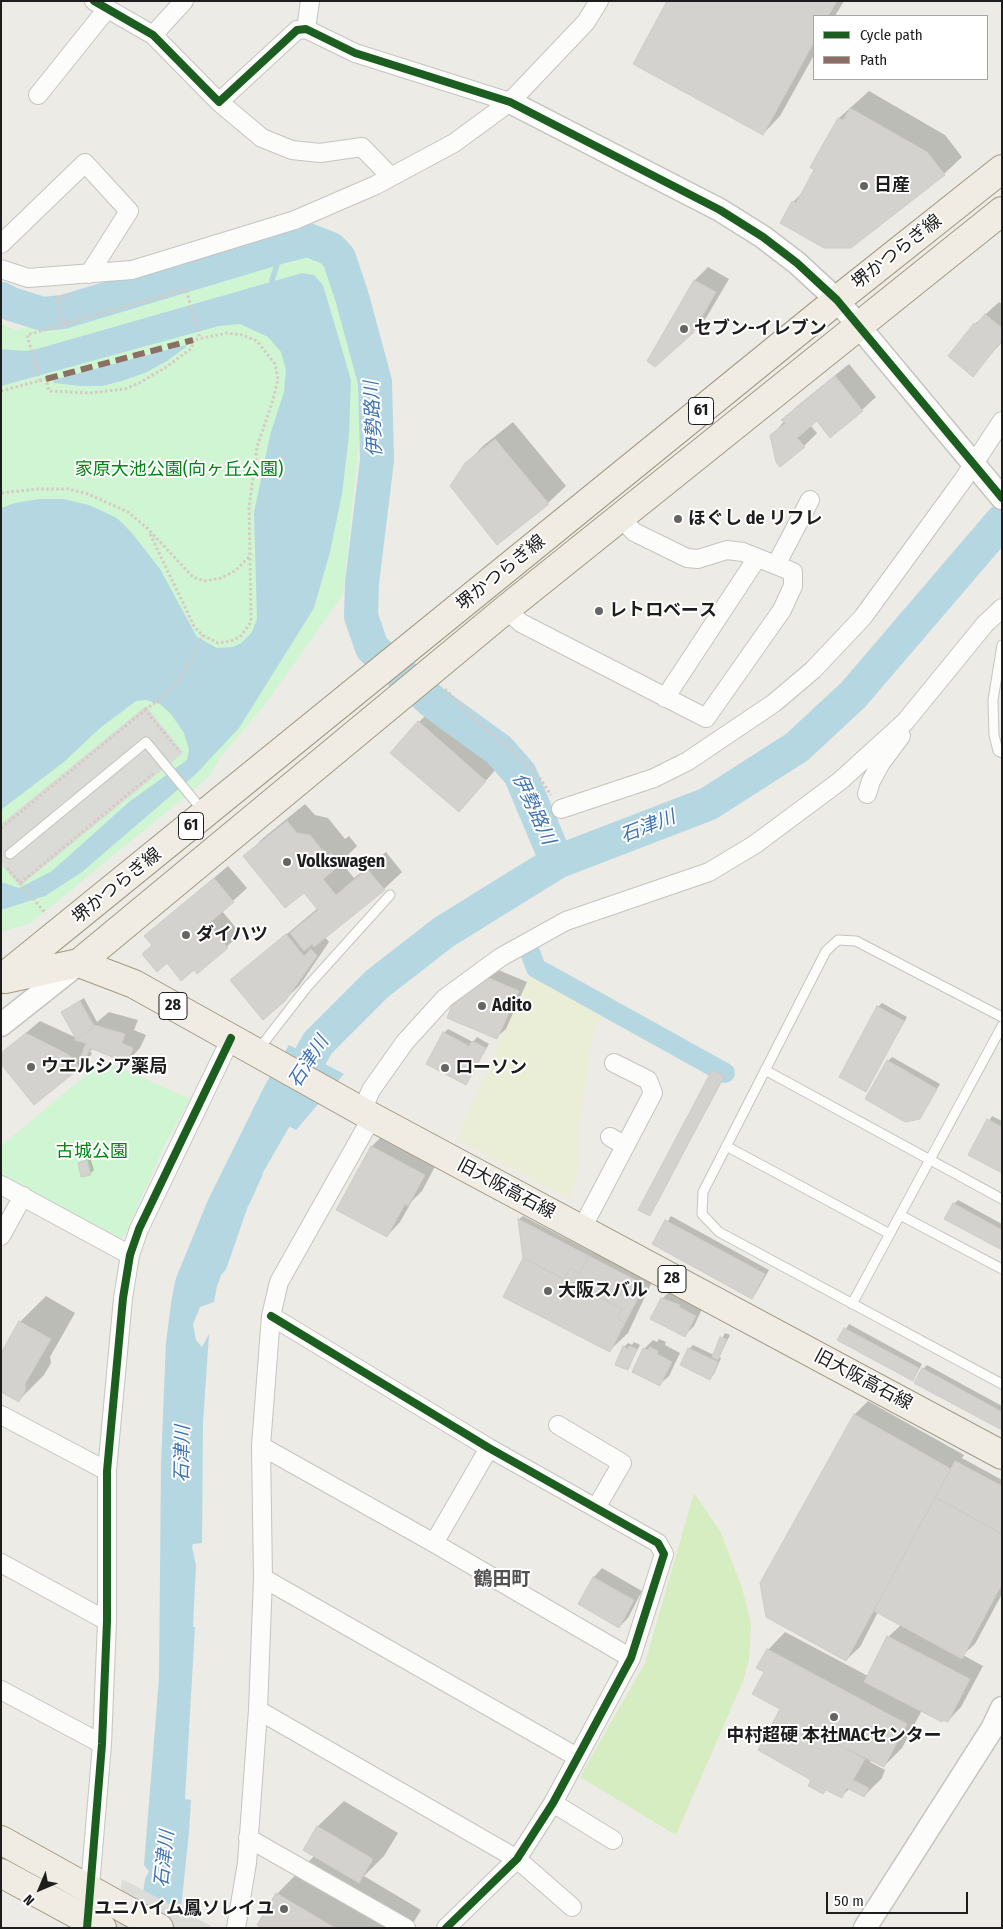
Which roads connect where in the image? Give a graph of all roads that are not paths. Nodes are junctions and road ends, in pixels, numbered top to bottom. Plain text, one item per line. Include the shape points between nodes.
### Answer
1 (184, 1) edge
2 (310, 1) edge
3 (599, 1) edge
4 (101, 5) edge
5 (306, 29) junction
6 (153, 35) junction
7 (38, 95) dead end
8 (219, 102) junction
9 (510, 102) junction
10 (1002, 169) edge
11 (391, 177) junction
12 (1002, 211) edge
13 (1, 244) edge
14 (1, 269) edge
15 (89, 274) junction
16 (837, 300) junction
17 (859, 327) junction
18 (1002, 421) edge
19 (978, 468) junction
20 (1002, 498) edge
21 (810, 500) dead end
22 (621, 518) junction
23 (757, 558) junction
24 (776, 565) junction
25 (1002, 608) edge
26 (506, 609) junction
27 (1002, 646) edge
28 (665, 698) junction
29 (904, 722) junction
30 (1002, 753) edge
31 (867, 794) dead end
32 (198, 805) junction
33 (561, 809) road end
34 (10, 854) dead end
35 (390, 895) dead end
36 (78, 963) junction
37 (1, 979) edge
38 (1002, 1017) edge
39 (1, 1025) edge
40 (1002, 1026) edge
41 (231, 1038) junction
42 (261, 1054) junction
43 (614, 1062) dead end
44 (765, 1070) junction
45 (359, 1110) junction
46 (726, 1146) junction
47 (930, 1160) junction
48 (1, 1185) edge
49 (23, 1196) junction
50 (1002, 1199) edge
51 (900, 1215) junction
52 (581, 1230) junction
53 (890, 1234) junction
54 (1, 1236) edge
55 (130, 1255) junction
56 (1002, 1268) edge
57 (852, 1304) junction
58 (271, 1316) junction
59 (1002, 1384) edge
60 (1, 1415) edge
61 (558, 1425) dead end
62 (261, 1446) junction
63 (489, 1448) junction
64 (1002, 1455) edge
65 (107, 1471) junction
66 (596, 1508) junction
67 (434, 1543) junction
68 (1, 1563) edge
69 (263, 1578) junction
70 (106, 1621) junction
71 (631, 1658) junction
72 (1, 1690) edge
73 (1002, 1708) edge
74 (258, 1710) junction
75 (102, 1744) junction
76 (577, 1757) junction
77 (553, 1803) junction
78 (248, 1838) junction
79 (1, 1840) edge
80 (613, 1840) dead end
81 (517, 1859) junction
82 (1, 1873) edge
83 (88, 1889) junction
84 (572, 1907) dead end
85 (92, 1925) edge
86 (159, 1928) edge
87 (236, 1928) edge
88 (406, 1928) edge
89 (446, 1928) edge
90 (865, 1928) edge

1 - 6 street
2 - 5 street
3 - 9 street via 586,22
4 - 6 street
4 - 7 street
5 - 8 street via 297,30
5 - 9 street via 355,53
6 - 8 street
8 - 11 street via 262,138 292,150 320,153 362,147
9 - 11 street via 454,143
9 - 16 street via 727,215 797,263
10 - 16 main road, 堺かつらぎ線 / 61
11 - 15 street via 295,220 132,270
12 - 17 main road, 堺かつらぎ線 / 61
13 - 15 street via 85,163 130,211
14 - 15 street via 28,278
16 - 17 street
16 - 32 main road, 堺かつらぎ線 / 61 via 380,672
17 - 19 street
17 - 22 main road, 堺かつらぎ線 / 61
18 - 19 street
19 - 20 street
19 - 33 street via 863,617 813,670 774,704 688,761 654,778
21 - 24 street
22 - 23 street via 634,532 686,558 698,559 727,550
22 - 26 main road, 堺かつらぎ線 / 61
23 - 24 street
23 - 28 street
24 - 28 street via 793,572 793,586 782,610 706,718
25 - 29 street
26 - 28 street via 521,623
26 - 36 main road, 堺かつらぎ線 / 61 via 433,681 402,695
27 - 30 lane via 993,700 994,735
29 - 31 street via 904,732 880,763
29 - 45 street via 840,782 754,845 709,872 566,921 501,957 431,1012 405,1042
32 - 34 lane via 146,742
32 - 37 main road, 堺かつらぎ線 / 61
35 - 42 lane via 307,987
36 - 37 main road
36 - 39 street
36 - 41 main road, 旧大阪高石線 / 28 via 134,984
38 - 44 lane via 856,941 838,940 826,951
40 - 47 lane
41 - 42 main road, 旧大阪高石線 / 28
41 - 55 street via 139,1228
42 - 45 main road, 旧大阪高石線 / 28
43 - 52 street via 648,1080 653,1093 617,1141
44 - 46 lane
44 - 47 lane
45 - 52 main road, 旧大阪高石線 / 28
45 - 58 street via 280,1282
46 - 53 lane
46 - 57 lane via 703,1192 702,1214 719,1232
47 - 50 lane
47 - 51 lane
48 - 49 street
49 - 54 street
49 - 55 street
51 - 53 lane
51 - 56 lane
52 - 64 main road, 旧大阪高石線 / 28
53 - 57 lane
55 - 65 street
57 - 59 lane
58 - 62 street
58 - 63 street
60 - 65 street
61 - 66 street via 622,1463
62 - 67 street
62 - 69 street
63 - 66 street
63 - 67 street
65 - 70 street
66 - 71 street via 658,1543 664,1554
67 - 71 street
68 - 70 street
69 - 74 street
69 - 76 street
70 - 75 street
71 - 76 street
72 - 75 street
73 - 90 street via 992,1729
74 - 78 street
74 - 81 street
75 - 83 street
76 - 77 street
77 - 80 street
77 - 81 street
78 - 87 street
78 - 88 street
79 - 83 main road
81 - 84 street
81 - 89 street
82 - 85 main road
83 - 85 street
83 - 86 main road

